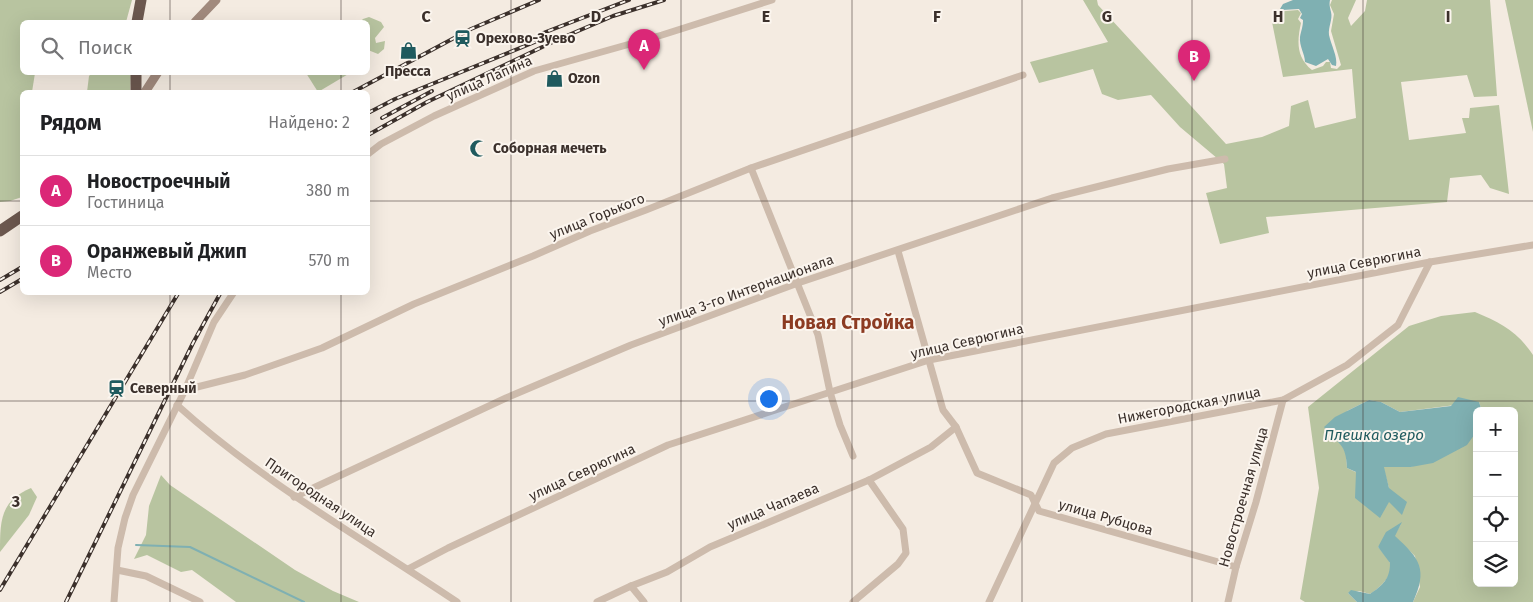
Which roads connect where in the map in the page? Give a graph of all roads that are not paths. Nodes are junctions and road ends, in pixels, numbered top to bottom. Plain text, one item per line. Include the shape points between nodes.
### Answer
1 (141, 0) edge
2 (216, 0) edge
3 (772, 0) edge
4 (137, 20) edge
5 (197, 20) edge
6 (136, 75) edge
7 (156, 75) edge
8 (1023, 76) dead end
9 (136, 90) edge
10 (146, 90) edge
11 (370, 152) edge
12 (1225, 159) dead end
13 (751, 168) junction
14 (20, 217) edge
15 (0, 231) edge
16 (1533, 245) edge
17 (898, 251) junction
18 (1430, 262) junction
19 (798, 283) junction
20 (232, 295) edge
21 (929, 360) junction
22 (185, 390) junction
23 (830, 392) junction
24 (1283, 400) junction
25 (177, 405) junction
26 (956, 427) junction
27 (853, 456) dead end
28 (869, 480) junction
29 (294, 497) junction
30 (1035, 503) junction
31 (1236, 568) junction
32 (408, 569) junction
33 (117, 570) junction
34 (631, 586) junction
35 (114, 602) edge
36 (200, 602) edge
37 (457, 602) edge
38 (597, 602) edge
39 (644, 602) edge
40 (852, 602) edge
41 (989, 602) edge
42 (1228, 602) edge

1 - 4 highway
2 - 5 main road
3 - 11 street, улица Лапина via 534,71 434,116
6 - 9 highway
7 - 10 main road
8 - 13 street, улица Горького
12 - 17 street, улица 3-го Интернационала via 1168,169 1052,198
13 - 19 street
13 - 22 street, улица Горького via 590,230 414,304 322,348 245,375
14 - 15 highway
16 - 18 street, улица Севрюгина
17 - 19 street, улица 3-го Интернационала
17 - 21 street, улица Рубцова
18 - 21 street, улица Севрюгина
18 - 24 street, Нижегородская улица via 1398,325 1347,365
19 - 23 street via 818,335
19 - 29 street, улица 3-го Интернационала via 622,348
20 - 22 street via 214,322
21 - 23 street, улица Севрюгина
21 - 26 street, улица Рубцова via 942,410
22 - 25 street
23 - 27 street
23 - 32 street, улица Севрюгина via 668,445
24 - 30 street, Нижегородская улица via 1106,434 1072,448 1054,463
24 - 31 street, Новостроечная улица
25 - 29 street, Пригородная улица
25 - 33 street via 133,495 118,548
26 - 28 street, улица Чапаева via 931,447
26 - 30 street, улица Рубцова via 977,473 1031,495
28 - 34 street, улица Чапаева via 710,547 667,572
28 - 40 street via 904,529 906,553 898,564
29 - 32 street, Пригородная улица
30 - 31 street, улица Рубцова via 1039,511
30 - 41 street, Нижегородская улица
31 - 42 street, Новостроечная улица
32 - 37 street, Пригородная улица
33 - 35 street
33 - 36 street via 146,576
34 - 38 street, улица Чапаева
34 - 39 street

